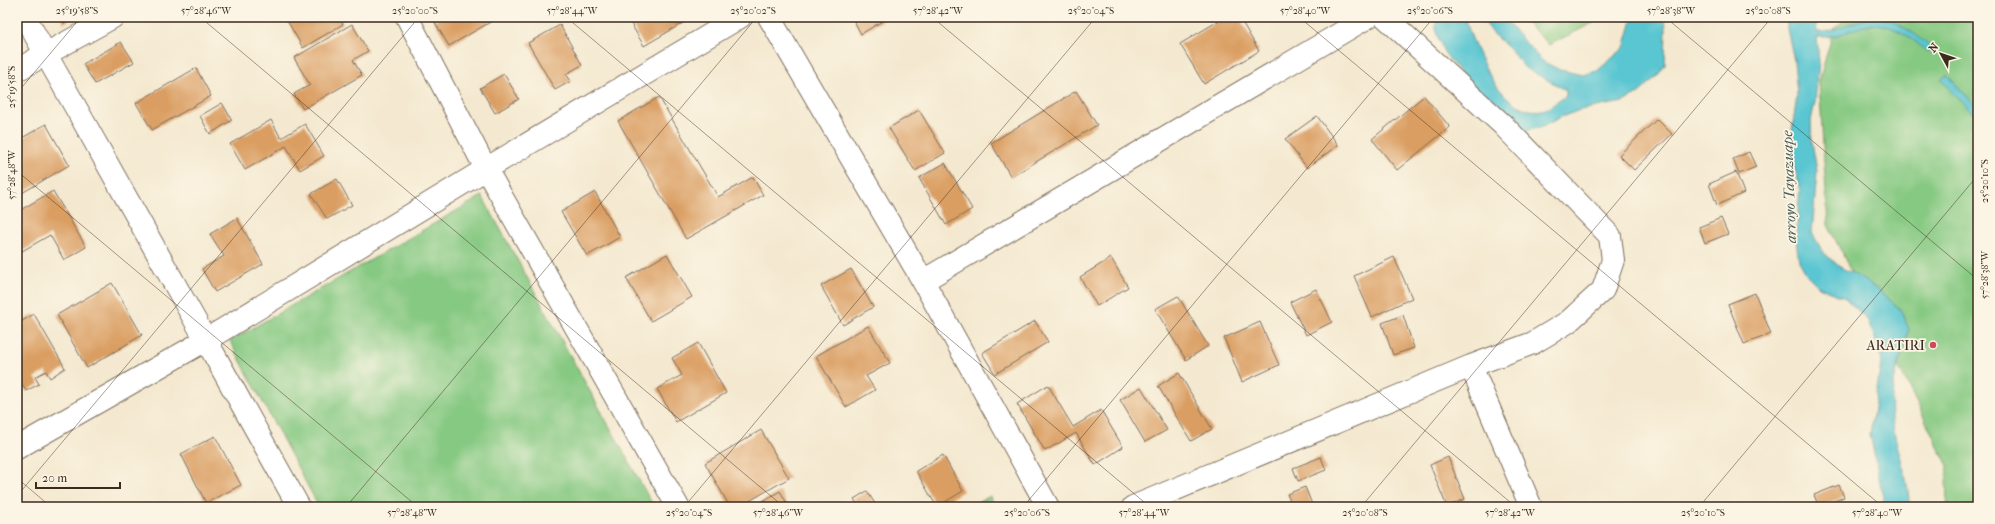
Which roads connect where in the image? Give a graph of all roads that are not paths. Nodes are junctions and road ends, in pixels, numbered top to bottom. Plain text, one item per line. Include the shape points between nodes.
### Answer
1 (25, 17) edge
2 (113, 17) edge
3 (407, 17) edge
4 (740, 17) edge
5 (769, 17) edge
6 (1368, 17) edge
7 (1386, 17) edge
8 (45, 53) junction
9 (17, 70) edge
10 (486, 169) junction
11 (923, 281) junction
12 (206, 340) junction
13 (1471, 366) junction
14 (17, 448) edge
15 (299, 507) edge
16 (678, 507) edge
17 (1048, 507) edge
18 (1133, 507) edge
19 (1531, 507) edge

1 - 8 street
2 - 8 street
3 - 10 street
4 - 10 street
5 - 11 street
6 - 11 street
7 - 13 street via 1503,126 1610,236 1613,260 1603,290 1568,322 1533,343
8 - 9 street
8 - 12 street
10 - 12 street
10 - 16 street
11 - 17 street
12 - 14 street
12 - 15 street
13 - 18 street
13 - 19 street

